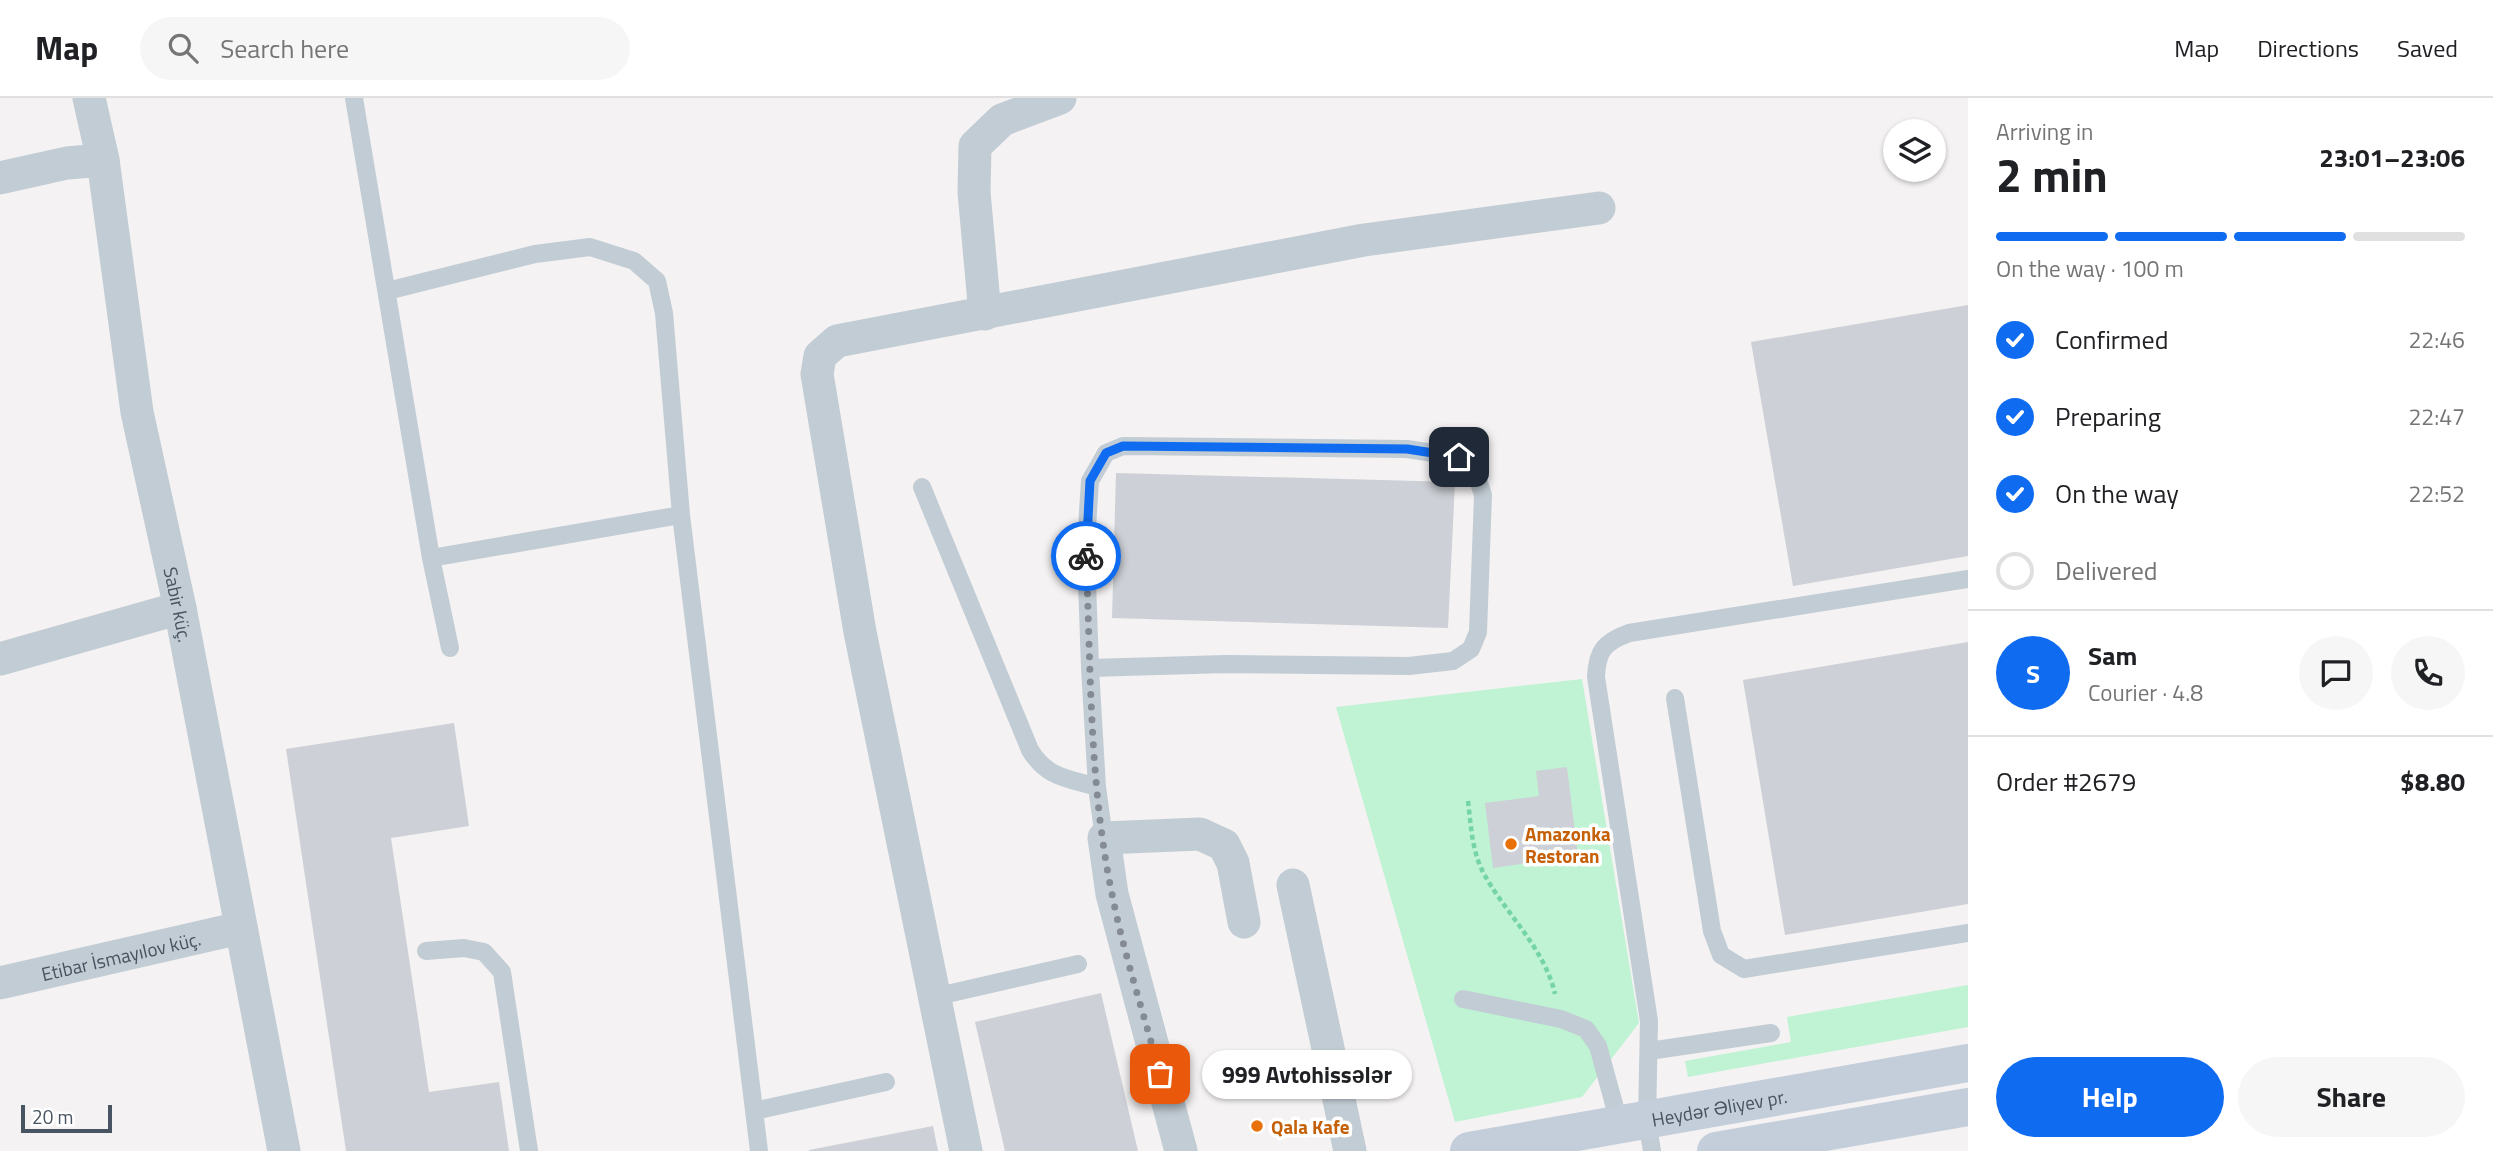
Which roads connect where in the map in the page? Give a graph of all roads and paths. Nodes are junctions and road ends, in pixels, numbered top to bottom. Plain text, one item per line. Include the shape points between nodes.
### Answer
1 (89, 98) edge
2 (354, 98) edge
3 (1060, 98) edge
4 (103, 160) junction
5 (0, 178) edge
6 (1599, 208) dead end
7 (387, 291) junction
8 (985, 314) junction
9 (922, 487) dead end
10 (681, 515) junction
11 (431, 558) junction
12 (1968, 579) edge
13 (180, 608) junction
14 (450, 648) dead end
15 (0, 659) edge
16 (1090, 668) junction
17 (1675, 698) dead end
18 (1097, 787) junction
19 (1468, 801) dead end
20 (1104, 838) junction
21 (1293, 885) dead end
22 (1244, 922) dead end
23 (240, 928) junction
24 (1968, 933) edge
25 (426, 951) dead end
26 (1078, 964) dead end
27 (0, 983) edge
28 (934, 997) junction
29 (1463, 999) dead end
30 (1561, 1019) junction
31 (1771, 1033) dead end
32 (1649, 1051) junction
33 (1968, 1063) edge
34 (886, 1083) dead end
35 (1968, 1107) edge
36 (754, 1111) junction
37 (1640, 1133) edge
38 (1726, 1150) edge
39 (284, 1151) edge
40 (528, 1151) edge
41 (759, 1151) edge
42 (966, 1151) edge
43 (1181, 1151) edge
44 (1350, 1151) edge
45 (1469, 1151) edge

1 - 4 street, Sabir küç.
2 - 7 lane
3 - 8 street via 1002,120 975,146 974,192
4 - 5 street
4 - 13 street, Sabir küç. via 137,412
6 - 8 street via 1364,240
7 - 10 lane via 536,254 590,247 634,261 657,281 664,313
7 - 11 lane
8 - 28 street via 837,341 820,356 817,374 860,632
9 - 18 lane via 1038,764
10 - 11 lane
10 - 36 lane
11 - 14 lane
12 - 32 lane via 1629,633 1609,640 1597,660 1596,677 1650,1021
13 - 15 street
13 - 23 street, Sabir küç.
16 - 16 lane via 1086,553 1090,481 1106,453 1123,446 1407,449 1459,457 1476,474 1483,495 1478,632 1471,649 1453,661 1409,666
16 - 18 lane
17 - 24 lane via 1712,931 1721,955 1744,969
18 - 20 lane
19 - 30 path via 1475,850 1484,873 1541,961 1553,985
20 - 22 street via 1200,834 1224,845 1233,863
20 - 43 street via 1112,894
21 - 44 street
23 - 27 street, Etibar İsmayılov küç.
23 - 39 street, Sabir küç.
25 - 40 lane via 464,948 484,952 502,972
26 - 28 lane
28 - 42 street
29 - 30 lane
30 - 37 lane via 1586,1029 1598,1046
31 - 32 lane
32 - 37 lane
33 - 37 main road, Heydər Əliyev pr.
34 - 36 lane
35 - 38 main road
36 - 41 lane
37 - 45 main road, Heydər Əliyev pr.

